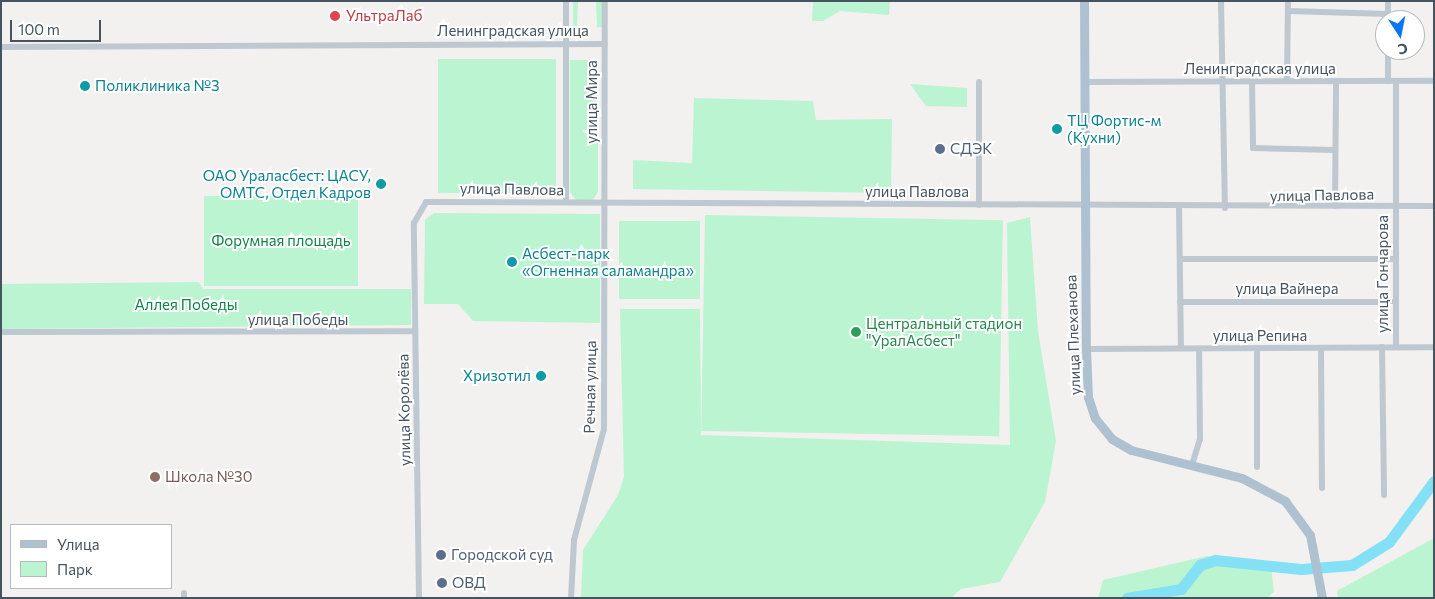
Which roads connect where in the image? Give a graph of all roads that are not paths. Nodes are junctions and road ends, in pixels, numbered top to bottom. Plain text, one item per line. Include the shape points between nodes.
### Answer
1 (566, 1) edge
2 (606, 1) edge
3 (1084, 1) edge
4 (1221, 1) edge
5 (1288, 1) edge
6 (1288, 12) junction
7 (1375, 16) edge
8 (566, 44) junction
9 (605, 44) junction
10 (1, 47) edge
11 (1388, 60) edge
12 (1222, 81) junction
13 (1252, 81) junction
14 (1287, 81) junction
15 (1388, 81) junction
16 (1396, 81) junction
17 (1434, 81) edge
18 (979, 82) dead end
19 (1086, 82) junction
20 (1336, 82) junction
21 (1335, 150) junction
22 (566, 202) junction
23 (604, 204) junction
24 (979, 205) junction
25 (1084, 205) junction
26 (1335, 206) junction
27 (1395, 206) junction
28 (1434, 206) edge
29 (1179, 208) junction
30 (1225, 208) junction
31 (414, 223) joint
32 (1180, 259) junction
33 (1395, 259) junction
34 (1180, 302) junction
35 (1395, 302) junction
36 (415, 331) junction
37 (1, 332) edge
38 (1181, 347) junction
39 (1382, 347) junction
40 (1396, 347) junction
41 (1434, 347) edge
42 (1199, 348) junction
43 (1321, 348) junction
44 (1257, 349) junction
45 (1086, 350) junction
46 (1192, 465) junction
47 (1257, 467) dead end
48 (1322, 488) dead end
49 (1384, 495) dead end
50 (419, 598) edge
51 (571, 598) edge
52 (1322, 598) edge

1 - 8 street, улица Мира
2 - 9 street, улица Мира
3 - 19 main road, улица Плеханова
4 - 12 street
5 - 6 street
6 - 7 street
6 - 14 street
8 - 9 street, Ленинградская улица
8 - 10 street, Ленинградская улица
8 - 22 street, улица Мира
9 - 23 street, улица Мира
11 - 15 street
12 - 13 street, Ленинградская улица
12 - 19 street, Ленинградская улица
12 - 30 street
13 - 14 street, Ленинградская улица
13 - 21 street via 1253,148
14 - 20 street, Ленинградская улица
15 - 16 street, Ленинградская улица
15 - 20 street, Ленинградская улица
16 - 17 street, Ленинградская улица
16 - 27 street, улица Гончарова
18 - 24 street
19 - 25 main road, улица Плеханова
20 - 21 street
21 - 26 street
22 - 23 street, улица Павлова
22 - 31 street, улица Павлова via 435,200 420,208
23 - 24 street, улица Павлова
23 - 51 street, Речная улица via 604,430 574,540
24 - 25 street, улица Павлова
25 - 29 street, улица Павлова
25 - 45 main road, улица Плеханова
26 - 27 street, улица Павлова
26 - 30 street, улица Павлова
27 - 28 street, улица Павлова
27 - 33 street, улица Гончарова
29 - 30 street, улица Павлова
29 - 32 street
31 - 36 street, улица Королёва
32 - 33 street
32 - 34 street
33 - 35 street, улица Гончарова
34 - 35 street, улица Вайнера
34 - 38 street
35 - 40 street, улица Гончарова
36 - 37 street, улица Победы
36 - 50 street, улица Королёва
38 - 42 street, улица Репина
38 - 45 street, улица Репина
39 - 40 street, улица Репина
39 - 43 street, улица Репина
39 - 49 street
40 - 41 street, улица Репина
42 - 44 street, улица Репина
42 - 46 street via 1200,438
43 - 44 street, улица Репина
43 - 48 street
44 - 47 street
45 - 46 main road, улица Плеханова via 1088,397 1101,428 1131,450
46 - 52 main road, улица Плеханова via 1256,484 1285,501 1304,522 1316,557

